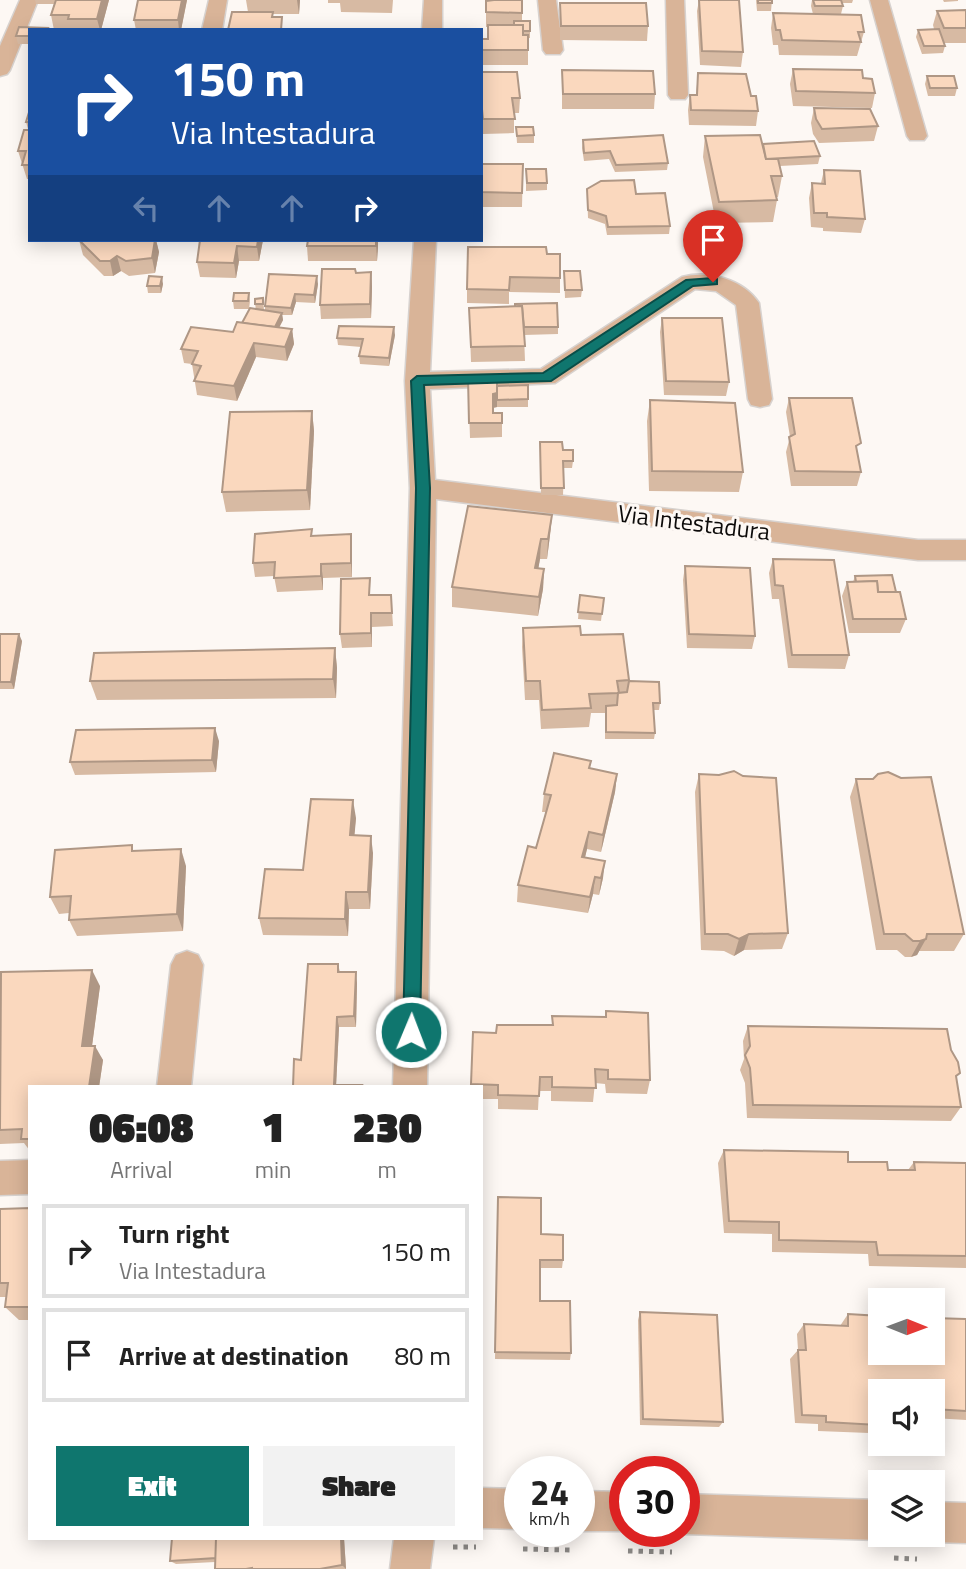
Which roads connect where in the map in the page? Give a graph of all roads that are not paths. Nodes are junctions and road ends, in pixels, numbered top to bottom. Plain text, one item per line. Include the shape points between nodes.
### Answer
1 (29, 0) edge
2 (218, 0) edge
3 (433, 0) edge
4 (547, 0) edge
5 (675, 0) edge
6 (879, 0) edge
7 (212, 28) edge
8 (432, 28) edge
9 (553, 50) dead end
10 (0, 70) edge
11 (678, 95) dead end
12 (917, 136) dead end
13 (425, 242) edge
14 (417, 381) junction
15 (760, 399) dead end
16 (423, 488) junction
17 (966, 550) edge
18 (187, 965) dead end
19 (174, 1085) edge
20 (410, 1085) edge
21 (28, 1177) edge
22 (0, 1178) edge
23 (483, 1508) edge
24 (504, 1509) edge
25 (700, 1514) edge
26 (868, 1520) edge
27 (945, 1522) edge
28 (966, 1523) edge
29 (414, 1540) edge
30 (410, 1569) edge

1 - 10 street
2 - 7 street
3 - 8 street
4 - 9 street
5 - 11 street
6 - 12 street
13 - 14 street
14 - 15 street via 546,377 690,282 713,282 737,290 747,303
14 - 16 street
16 - 17 street, Via Intestadura via 918,550
16 - 20 street
18 - 19 street
21 - 22 street
23 - 24 street
25 - 26 street
27 - 28 street
29 - 30 street

